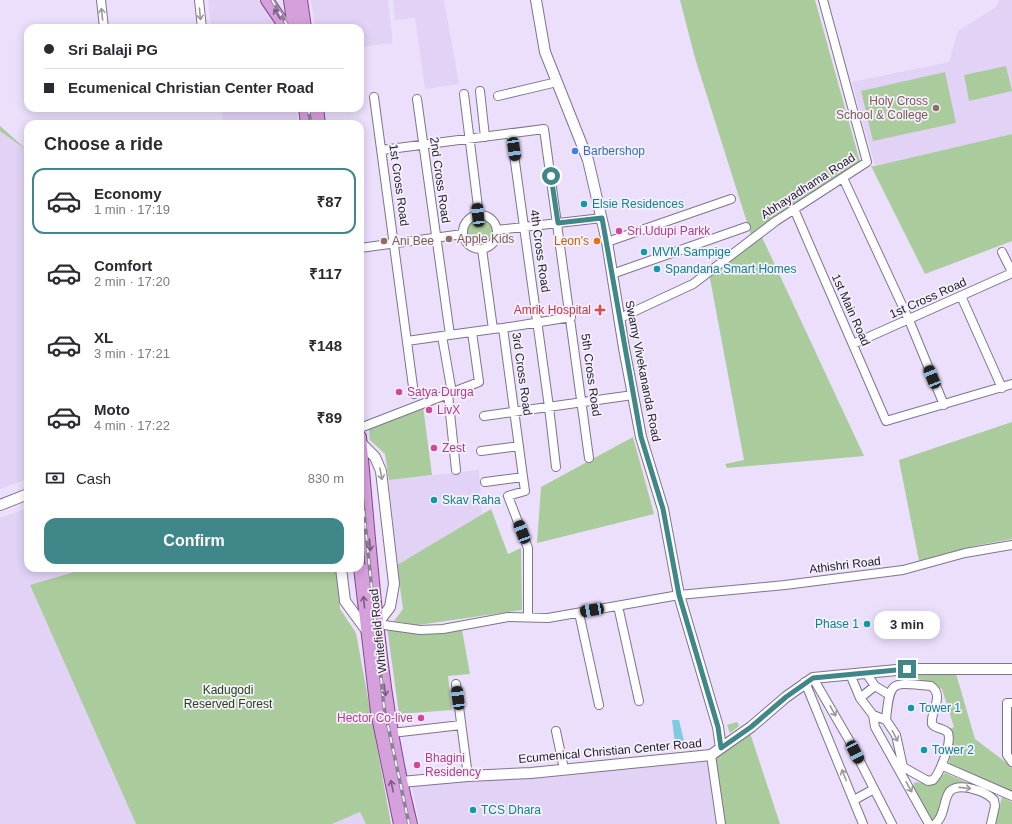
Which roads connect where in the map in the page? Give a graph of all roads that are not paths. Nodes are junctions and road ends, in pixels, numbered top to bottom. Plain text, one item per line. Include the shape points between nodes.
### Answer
1 (101, 0) edge
2 (199, 0) edge
3 (267, 0) edge
4 (283, 0) edge
5 (290, 0) edge
6 (301, 0) edge
7 (536, 0) edge
8 (823, 0) edge
9 (104, 24) edge
10 (202, 24) edge
11 (290, 24) edge
12 (291, 24) edge
13 (291, 24) edge
14 (304, 24) edge
15 (557, 82) junction
16 (480, 91) dead end
17 (464, 94) dead end
18 (498, 96) dead end
19 (374, 97) dead end
20 (417, 99) dead end
21 (511, 133) junction
22 (485, 137) junction
23 (470, 139) junction
24 (423, 145) junction
25 (382, 150) junction
26 (843, 178) junction
27 (731, 199) dead end
28 (794, 209) junction
29 (478, 215) junction
30 (602, 218) junction
31 (558, 223) junction
32 (525, 227) junction
33 (746, 227) dead end
34 (497, 230) junction
35 (463, 234) junction
36 (436, 238) junction
37 (607, 242) junction
38 (395, 243) junction
39 (364, 247) edge
40 (482, 249) junction
41 (1002, 252) dead end
42 (1012, 273) edge
43 (612, 274) junction
44 (961, 296) junction
45 (571, 317) junction
46 (620, 318) junction
47 (909, 320) junction
48 (538, 323) junction
49 (503, 328) junction
50 (493, 329) junction
51 (472, 332) junction
52 (446, 336) junction
53 (407, 341) junction
54 (853, 344) junction
55 (1012, 384) edge
56 (1002, 388) junction
57 (450, 393) junction
58 (414, 394) dead end
59 (633, 395) junction
60 (582, 402) junction
61 (944, 406) junction
62 (549, 407) junction
63 (515, 412) junction
64 (484, 416) dead end
65 (364, 426) edge
66 (364, 446) edge
67 (519, 446) junction
68 (481, 450) dead end
69 (589, 458) dead end
70 (556, 467) dead end
71 (456, 470) dead end
72 (523, 477) junction
73 (485, 482) dead end
74 (364, 485) edge
75 (24, 489) edge
76 (24, 496) edge
77 (0, 498) edge
78 (0, 505) edge
79 (1012, 545) edge
80 (341, 572) edge
81 (360, 572) edge
82 (679, 595) junction
83 (618, 606) junction
84 (579, 613) junction
85 (528, 617) junction
86 (377, 624) junction
87 (367, 631) junction
88 (1012, 668) edge
89 (866, 672) junction
90 (850, 674) junction
91 (809, 680) junction
92 (456, 684) dead end
93 (875, 686) junction
94 (888, 694) junction
95 (860, 698) junction
96 (639, 701) dead end
97 (1012, 703) edge
98 (599, 705) dead end
99 (873, 715) junction
100 (886, 720) junction
101 (461, 725) junction
102 (556, 731) dead end
103 (392, 733) junction
104 (721, 748) junction
105 (711, 755) junction
106 (1012, 762) edge
107 (943, 766) junction
108 (564, 769) junction
109 (468, 776) junction
110 (401, 782) junction
111 (874, 788) junction
112 (998, 790) junction
113 (1012, 796) edge
114 (854, 800) junction
115 (994, 800) junction
116 (400, 824) edge
117 (411, 824) edge
118 (721, 824) edge
119 (863, 824) edge
120 (892, 824) edge
121 (935, 824) edge
122 (991, 824) edge

9 -> 1 street
2 -> 10 street
11 -> 3 main road
4 - 12 main road
5 - 13 main road
6 - 14 main road
7 - 15 street, Swamy Vivekananda Road via 545,52
8 - 26 street, Abhayadhama Road via 867,162
15 - 18 street
15 - 30 street, Swamy Vivekananda Road via 588,160
16 - 22 street
17 - 23 street
19 - 25 street, 1st Cross Road
20 - 24 street, 2nd Cross Road
21 - 22 street
21 - 31 street, 5th Cross Road via 544,129
21 - 32 street, 4th Cross Road
22 - 23 street
23 - 24 street
23 - 29 street
24 - 25 street
24 - 36 street, 2nd Cross Road
25 - 38 street, 1st Cross Road
26 - 28 street, Abhayadhama Road
26 - 47 street
27 - 37 street
28 - 46 street, Abhayadhama Road via 693,284
28 - 54 street, 1st Main Road
29 - 34 street via 492,219
29 - 35 street via 467,220
30 - 31 street
30 - 37 street, Swamy Vivekananda Road
31 - 32 street
31 - 45 street, 5th Cross Road
32 - 34 street
32 - 48 street, 4th Cross Road
33 - 43 street
34 - 40 street via 493,242
35 - 36 street
35 - 40 street via 470,246
36 - 38 street
36 - 52 street, 2nd Cross Road
37 - 43 street, Swamy Vivekananda Road
38 - 39 street
38 - 53 street, 1st Cross Road
40 - 50 street, 3rd Cross Road
41 - 42 street
42 - 44 street, 1st Cross Road
43 - 46 street, Swamy Vivekananda Road
44 - 47 street, 1st Cross Road
44 - 56 street
45 - 48 street
45 - 60 street, 5th Cross Road
46 - 59 street, Swamy Vivekananda Road
47 - 54 street, 1st Cross Road
47 - 61 street
48 - 49 street
48 - 62 street, 4th Cross Road
49 - 50 street, 3rd Cross Road
49 - 63 street, 3rd Cross Road
50 - 51 street
51 - 52 street
51 - 57 street via 479,382
52 - 53 street
52 - 57 street, 2nd Cross Road
53 - 58 street, 1st Cross Road
54 - 61 street, 1st Main Road via 886,421
55 - 56 street
56 - 61 street
57 - 65 street
57 - 71 street, 2nd Cross Road
59 - 60 street
59 - 82 street, Swamy Vivekananda Road via 641,437 663,509
60 - 62 street
60 - 69 street, 5th Cross Road
62 - 63 street
62 - 70 street, 4th Cross Road
63 - 64 street
63 - 67 street, 3rd Cross Road
66 -> 86 street via 375,457 381,471 394,584 390,607
67 - 68 street
67 - 72 street, 3rd Cross Road
72 - 73 street
72 - 85 street, 3rd Cross Road via 525,492 508,496 528,548
74 -> 86 main road, Whitefield Road
75 - 77 street
76 - 78 street
79 - 82 street, Athishri Road via 965,553 903,570
80 - 87 street via 345,601
87 -> 81 main road, Whitefield Road
82 - 83 street, Athishri Road
82 - 104 street, Swamy Vivekananda Road via 718,727
83 - 84 street, Athishri Road
83 - 96 street
84 - 85 street, Athishri Road via 548,618
84 - 98 street
85 - 86 street, Athishri Road via 443,629 420,630
86 -> 103 main road, Whitefield Road
116 -> 87 main road, Whitefield Road via 377,712
88 - 89 street
89 - 90 street
89 - 93 street
90 - 91 street
90 - 95 street
91 - 104 street, Ecumenical Christian Center Road
91 -> 111 street via 846,734
114 -> 91 street
92 - 101 street
93 - 94 street
93 - 95 street
94 - 100 street
94 - 107 street via 894,687 902,684 931,686 935,689 938,696 932,724 946,731 948,736
95 - 99 street
97 - 106 street via 1007,703 1007,755
99 - 100 street
99 -> 121 street via 875,727
100 -> 107 street via 898,740 901,764 905,769 930,781
101 - 103 street
101 - 109 street
102 - 108 street
103 - 110 main road, Whitefield Road
104 - 105 street, Ecumenical Christian Center Road
105 - 108 street, Ecumenical Christian Center Road
105 - 118 street
107 - 112 street
108 - 109 street, Ecumenical Christian Center Road
109 - 110 street, Ecumenical Christian Center Road
110 - 117 main road, Whitefield Road
111 - 114 street
111 - 120 street
112 - 113 street
112 - 115 street
114 - 119 street
121 -> 115 street via 940,818 948,793 955,788 984,792
115 - 122 street

